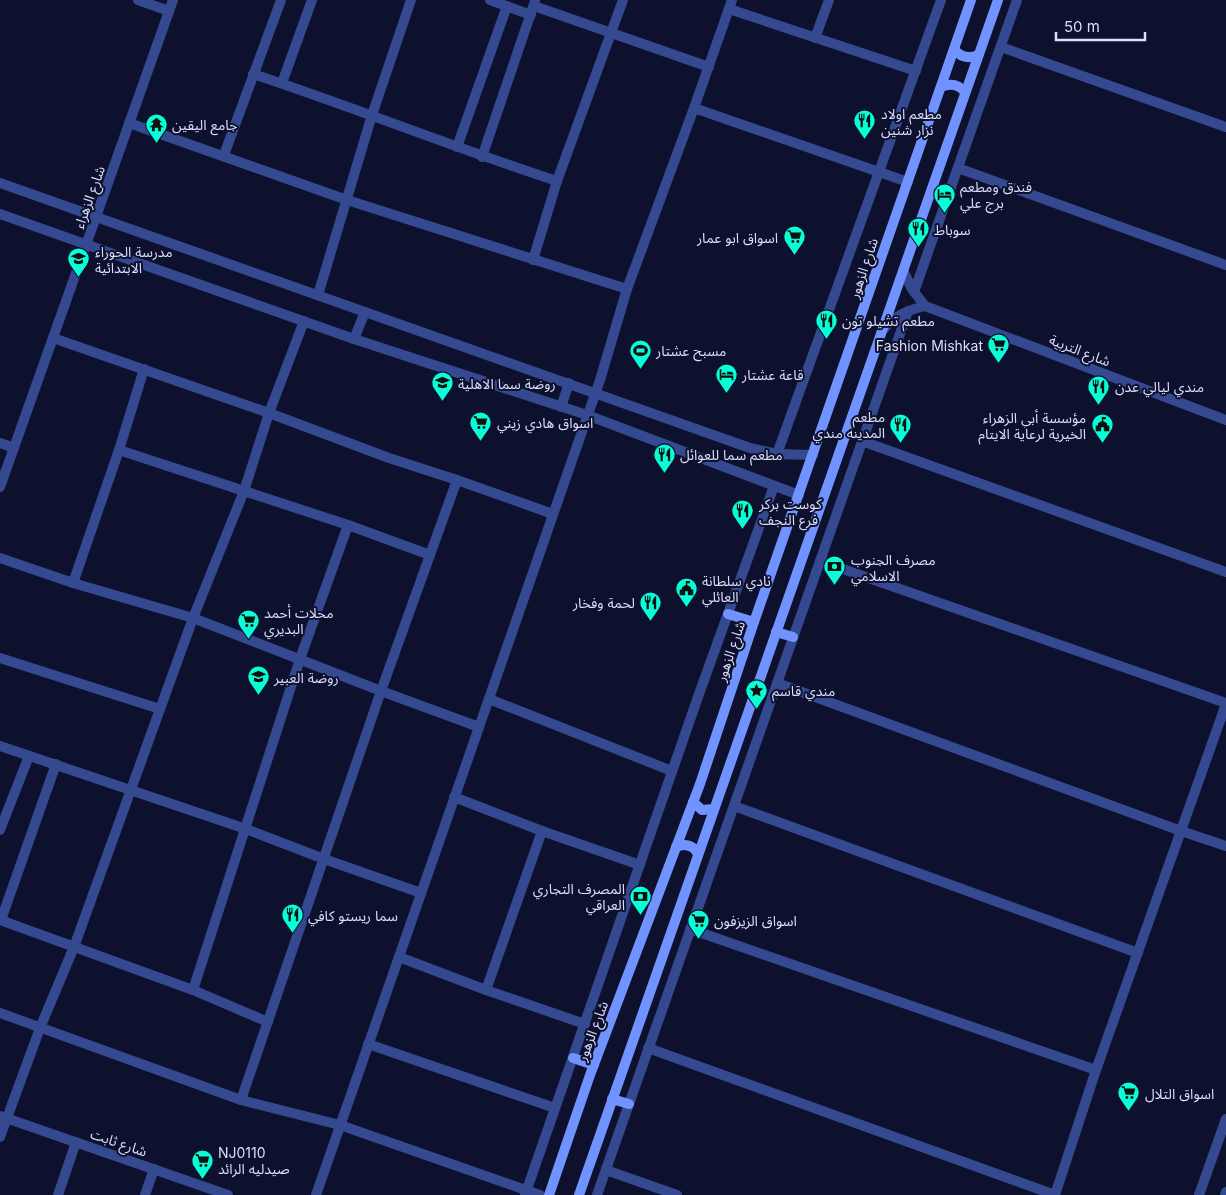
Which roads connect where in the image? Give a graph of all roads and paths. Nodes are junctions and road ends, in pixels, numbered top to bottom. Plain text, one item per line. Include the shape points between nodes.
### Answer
1 (138, 0) edge
2 (173, 0) edge
3 (281, 0) edge
4 (312, 0) edge
5 (411, 0) edge
6 (490, 0) edge
7 (623, 0) edge
8 (829, 0) edge
9 (941, 0) edge
10 (971, 0) edge
11 (998, 0) edge
12 (1017, 0) edge
13 (730, 5) edge
14 (507, 6) junction
15 (533, 7) edge
16 (169, 11) junction
17 (612, 33) junction
18 (816, 38) junction
19 (1001, 47) junction
20 (954, 49) junction
21 (978, 55) junction
22 (709, 67) junction
23 (916, 72) junction
24 (254, 74) junction
25 (282, 84) junction
26 (941, 88) junction
27 (965, 92) junction
28 (694, 108) junction
29 (372, 115) junction
30 (130, 123) junction
31 (1226, 127) edge
32 (456, 147) junction
33 (224, 155) junction
34 (482, 157) junction
35 (958, 168) junction
36 (880, 173) junction
37 (558, 181) junction
38 (908, 182) junction
39 (0, 183) edge
40 (347, 200) junction
41 (0, 214) edge
42 (96, 217) junction
43 (86, 244) junction
44 (533, 260) junction
45 (1226, 265) edge
46 (903, 270) junction
47 (627, 289) junction
48 (914, 292) junction
49 (318, 295) junction
50 (925, 306) junction
51 (908, 311) junction
52 (365, 312) junction
53 (304, 321) junction
54 (882, 330) junction
55 (53, 338) junction
56 (354, 340) junction
57 (144, 369) junction
58 (569, 383) junction
59 (595, 393) junction
60 (561, 407) junction
61 (268, 413) junction
62 (588, 416) junction
63 (1226, 420) edge
64 (862, 441) junction
65 (0, 443) edge
66 (14, 448) junction
67 (119, 450) junction
68 (777, 454) junction
69 (813, 455) junction
70 (457, 480) junction
71 (774, 486) junction
72 (0, 487) edge
73 (244, 491) junction
74 (800, 495) junction
75 (553, 514) junction
76 (348, 525) junction
77 (430, 554) junction
78 (0, 558) edge
79 (820, 561) junction
80 (1226, 572) edge
81 (73, 583) junction
82 (728, 614) junction
83 (194, 618) junction
84 (754, 622) junction
85 (776, 632) junction
86 (793, 637) junction
87 (0, 658) edge
88 (300, 659) junction
89 (777, 683) junction
90 (381, 691) junction
91 (489, 698) junction
92 (1226, 704) edge
93 (160, 709) junction
94 (479, 727) junction
95 (0, 746) edge
96 (29, 756) junction
97 (56, 764) junction
98 (672, 772) junction
99 (131, 791) junction
100 (454, 797) junction
101 (693, 802) junction
102 (734, 806) junction
103 (714, 809) junction
104 (246, 829) junction
105 (0, 830) edge
106 (542, 831) junction
107 (1181, 832) junction
108 (1226, 846) edge
109 (676, 848) junction
110 (698, 854) junction
111 (324, 859) junction
112 (640, 865) junction
113 (421, 893) junction
114 (0, 920) edge
115 (690, 929) junction
116 (74, 947) junction
117 (1138, 953) junction
118 (399, 957) junction
119 (193, 990) junction
120 (486, 990) junction
121 (0, 1013) edge
122 (268, 1022) junction
123 (584, 1024) junction
124 (40, 1028) junction
125 (368, 1044) junction
126 (648, 1048) junction
127 (573, 1058) junction
128 (594, 1065) junction
129 (1096, 1070) junction
130 (612, 1099) junction
131 (241, 1100) junction
132 (629, 1104) junction
133 (555, 1108) junction
134 (4, 1117) edge
135 (1226, 1119) edge
136 (340, 1125) junction
137 (0, 1137) edge
138 (76, 1142) junction
139 (154, 1169) junction
140 (606, 1170) junction
141 (526, 1193) edge
142 (58, 1195) edge
143 (146, 1195) edge
144 (228, 1195) edge
145 (316, 1195) edge
146 (540, 1195) edge
147 (549, 1195) edge
148 (579, 1195) edge
149 (597, 1195) edge
150 (677, 1195) edge
151 (1055, 1195) edge
152 (1199, 1195) edge

1 - 16 street
2 - 16 street, شارع الزهراء
3 - 24 street
4 - 25 street
5 - 29 street
6 - 14 street
7 - 17 street
8 - 18 street
9 - 23 street
10 - 20 main road, شارع الزهور
11 - 21 main road
12 - 19 street
13 - 18 street
13 - 22 street
14 - 15 street
14 - 32 street
15 - 17 street
15 - 34 street
16 - 30 street, شارع الزهراء
17 - 22 street
17 - 37 street
18 - 23 street
19 - 31 street
19 - 35 street
20 - 21 main road via 961,56 970,58
20 - 26 main road, شارع الزهور
21 - 27 main road
22 - 28 street
23 - 36 street
24 - 25 street
24 - 33 street
25 - 29 street
26 - 27 main road via 954,84
26 - 38 main road, شارع الزهور
27 - 46 main road
28 - 36 street
28 - 47 street
29 - 32 street
29 - 40 street
30 - 33 street
30 - 42 street, شارع الزهراء
32 - 34 street
33 - 40 street
34 - 37 street
35 - 45 street
35 - 48 street
36 - 38 street
36 - 68 street
37 - 44 street
38 - 69 main road, شارع الزهور
39 - 42 street
40 - 44 street
40 - 49 street
41 - 43 street
42 - 43 street, شارع الزهراء
42 - 49 street
43 - 53 street
43 - 55 street, شارع الزهراء
44 - 47 street
46 - 48 street
46 - 54 main road
47 - 59 street
48 - 50 street
49 - 52 street
50 - 51 street
50 - 63 street, شارع التربية
51 - 54 street via 894,318
51 - 64 street
52 - 56 street
52 - 58 street
53 - 56 street
53 - 61 street
54 - 85 main road
55 - 57 street
55 - 66 street, شارع الزهراء
56 - 60 street
57 - 61 street
57 - 67 street
58 - 59 street
58 - 60 street
59 - 62 street
59 - 68 street via 750,448
60 - 62 street
61 - 70 street
61 - 73 street
62 - 71 street
62 - 75 street
64 - 79 street
64 - 80 street
65 - 66 street
66 - 72 street, شارع الزهراء
67 - 73 street
67 - 81 street
68 - 69 street
69 - 74 main road, شارع الزهور
70 - 75 street
70 - 77 street
71 - 74 street
71 - 82 street
73 - 76 street
73 - 83 street
74 - 84 main road, شارع الزهور
75 - 91 street
76 - 77 street
76 - 88 street
77 - 90 street
78 - 81 street
79 - 86 street
79 - 92 street
81 - 83 street
82 - 84 main road
82 - 98 street
83 - 88 street
83 - 93 street
84 - 101 main road, شارع الزهور
85 - 86 main road
85 - 103 main road
86 - 89 street
87 - 93 street
88 - 90 street
88 - 104 street
89 - 102 street
89 - 107 street
90 - 94 street
90 - 111 street
91 - 94 street
91 - 98 street
92 - 107 street
93 - 99 street
94 - 100 street
95 - 96 street
96 - 97 street
96 - 105 street
97 - 99 street
97 - 114 street
98 - 112 street
99 - 104 street
99 - 116 street
100 - 106 street
100 - 113 street
101 - 103 main road via 702,810
101 - 109 main road, شارع الزهور
102 - 115 street
102 - 117 street
103 - 110 main road
104 - 111 street
104 - 119 street
106 - 112 street
106 - 120 street
107 - 108 street
107 - 117 street
109 - 110 main road via 689,845
109 - 128 main road, شارع الزهور
110 - 130 main road
111 - 113 street
111 - 122 street
112 - 123 street
113 - 118 street
114 - 116 street
115 - 126 street
115 - 129 street
116 - 119 street
116 - 124 street
117 - 129 street
118 - 120 street
118 - 125 street
119 - 122 street
120 - 123 street
121 - 124 street
122 - 131 street
123 - 127 street
124 - 131 street
124 - 134 street
125 - 133 street
125 - 136 street
126 - 132 street
126 - 151 street
127 - 128 main road
127 - 133 street
128 - 147 main road, شارع الزهور
129 - 151 street
130 - 132 main road
130 - 148 main road
131 - 136 street
132 - 140 street
133 - 141 street
134 - 137 street
134 - 138 street, شارع ثابت
135 - 152 street
136 - 141 street
136 - 145 street
138 - 139 street, شارع ثابت
138 - 142 street
139 - 143 street
139 - 144 street, شارع ثابت
140 - 149 street
140 - 150 street
141 - 146 street

